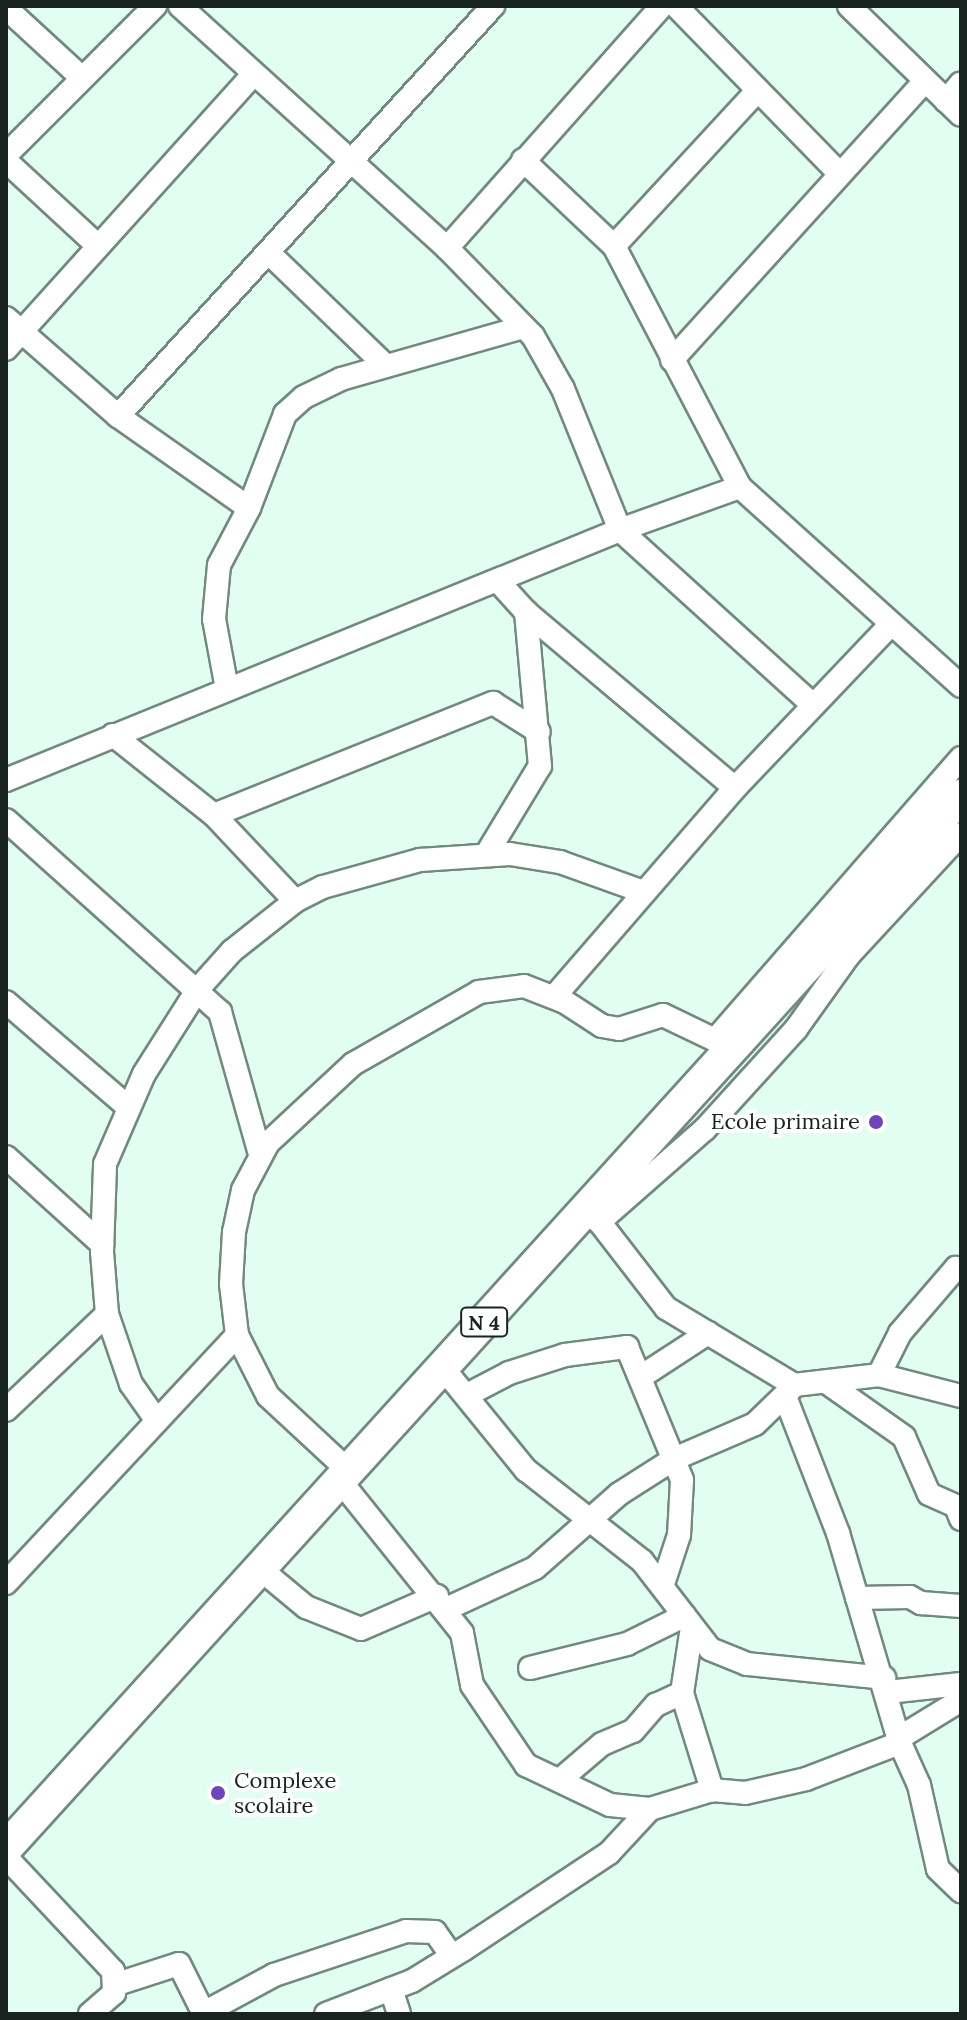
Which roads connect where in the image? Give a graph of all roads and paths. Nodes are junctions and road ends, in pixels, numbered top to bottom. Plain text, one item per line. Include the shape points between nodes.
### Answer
1 (155, 6) edge
2 (180, 6) edge
3 (493, 6) edge
4 (662, 6) edge
5 (676, 6) edge
6 (849, 6) edge
7 (6, 8) edge
8 (253, 75) junction
9 (81, 77) junction
10 (924, 82) junction
11 (961, 83) edge
12 (758, 90) junction
13 (954, 108) edge
14 (6, 158) edge
15 (523, 160) junction
16 (349, 161) junction
17 (839, 173) junction
18 (97, 245) junction
19 (614, 246) junction
20 (447, 248) junction
21 (271, 255) junction
22 (523, 327) junction
23 (11, 333) edge
24 (672, 360) junction
25 (384, 364) junction
26 (118, 416) junction
27 (740, 487) junction
28 (249, 508) junction
29 (620, 530) junction
30 (498, 581) junction
31 (526, 612) junction
32 (891, 624) junction
33 (961, 686) edge
34 (227, 689) junction
35 (812, 704) junction
36 (539, 732) junction
37 (113, 735) junction
38 (961, 758) edge
39 (6, 780) edge
40 (735, 788) junction
41 (961, 796) edge
42 (214, 815) junction
43 (6, 820) edge
44 (961, 834) edge
45 (486, 855) junction
46 (644, 892) junction
47 (295, 901) junction
48 (198, 989) junction
49 (554, 997) junction
50 (6, 1002) edge
51 (127, 1106) junction
52 (260, 1154) junction
53 (6, 1157) edge
54 (593, 1214) junction
55 (102, 1244) junction
56 (961, 1270) edge
57 (107, 1314) junction
58 (708, 1333) junction
59 (237, 1335) junction
60 (443, 1368) junction
61 (879, 1375) junction
62 (642, 1376) junction
63 (829, 1384) junction
64 (790, 1392) junction
65 (467, 1395) junction
66 (961, 1396) edge
67 (6, 1410) edge
68 (155, 1418) junction
69 (674, 1459) junction
70 (346, 1478) junction
71 (961, 1519) edge
72 (590, 1520) junction
73 (259, 1568) junction
74 (6, 1583) edge
75 (663, 1584) junction
76 (857, 1598) junction
77 (441, 1602) junction
78 (961, 1606) edge
79 (688, 1621) junction
80 (530, 1668) dead end
81 (961, 1684) edge
82 (886, 1685) junction
83 (682, 1693) junction
84 (961, 1700) edge
85 (900, 1740) junction
86 (561, 1779) junction
87 (712, 1790) junction
88 (650, 1809) junction
89 (6, 1848) edge
90 (6, 1857) edge
91 (961, 1891) edge
92 (452, 1956) junction
93 (117, 1984) junction
94 (391, 1989) junction
95 (90, 2014) edge
96 (203, 2014) edge
97 (326, 2014) edge
98 (399, 2014) edge

1 - 9 street
2 - 8 street
3 - 16 street
4 - 15 street
5 - 12 street
6 - 10 street
7 - 9 street
8 - 16 street
8 - 18 street
9 - 14 street
10 - 13 street
10 - 17 street
11 - 13 street
12 - 17 street
12 - 19 street
14 - 18 street
15 - 19 street
15 - 20 street
16 - 20 street
16 - 21 street
17 - 24 street
18 - 23 street
19 - 24 street
20 - 22 street
21 - 25 street
21 - 26 street
22 - 25 street
22 - 29 street via 563,389
23 - 26 street
24 - 27 street
25 - 28 street via 304,397 285,414
26 - 28 street
27 - 29 street
27 - 32 street
28 - 34 street via 219,565 214,619
29 - 30 street
29 - 35 street
30 - 31 street
30 - 34 street
31 - 36 street
31 - 40 street
32 - 33 street
32 - 35 street
34 - 37 street
35 - 40 street
36 - 42 street via 493,703
36 - 45 street via 540,766
37 - 39 street
37 - 42 street
38 - 49 street via 715,1040 663,1015 619,1029 602,1026
40 - 46 street
41 - 54 highway, N 4
42 - 47 street
43 - 48 street
44 - 54 street via 848,956 796,1029 705,1129
45 - 46 street via 560,862
45 - 47 street via 388,866
46 - 49 street
47 - 48 street via 249,935
48 - 51 street
48 - 52 street via 226,1022
49 - 52 street via 524,986 474,994 353,1064 281,1128
50 - 51 street
51 - 55 street via 105,1164
52 - 59 street via 243,1190 234,1232 231,1284
53 - 55 street
54 - 58 street via 638,1267 660,1303
54 - 60 highway, N 4
55 - 57 street
56 - 61 street via 956,1268 900,1333
57 - 67 street
57 - 68 street via 131,1384
58 - 62 street
58 - 64 street
59 - 68 street
59 - 70 street via 268,1396
60 - 65 street
60 - 70 highway, N 4
61 - 63 street
61 - 66 street
62 - 65 street via 627,1347 617,1345 509,1373
62 - 69 street
63 - 64 street
63 - 71 street via 904,1437 929,1494 956,1506
64 - 69 street via 755,1424
64 - 76 street
65 - 72 street via 526,1470
68 - 74 street
69 - 72 street
69 - 75 street via 683,1496 679,1535
70 - 73 highway, N 4
70 - 77 street
72 - 75 street via 623,1543
72 - 77 street via 535,1568
73 - 77 street via 306,1607 361,1629
73 - 89 highway, N 4
75 - 79 street
76 - 78 street via 910,1597
76 - 82 street
77 - 86 street via 464,1637 472,1685 512,1746 532,1770
79 - 80 street via 627,1644
79 - 82 street via 710,1649 747,1664
79 - 83 street
81 - 82 street
82 - 85 street
83 - 86 street via 656,1705 642,1725 602,1744
83 - 87 street
84 - 85 street
85 - 87 street via 806,1779 745,1793
85 - 91 street via 919,1785 938,1869
86 - 88 street via 610,1805
87 - 88 street
88 - 92 street via 601,1859
90 - 93 street via 113,1971
92 - 94 street
92 - 96 street via 435,1932 406,1931 274,1975
93 - 95 street
93 - 96 street via 179,1964
94 - 97 street
94 - 98 street

